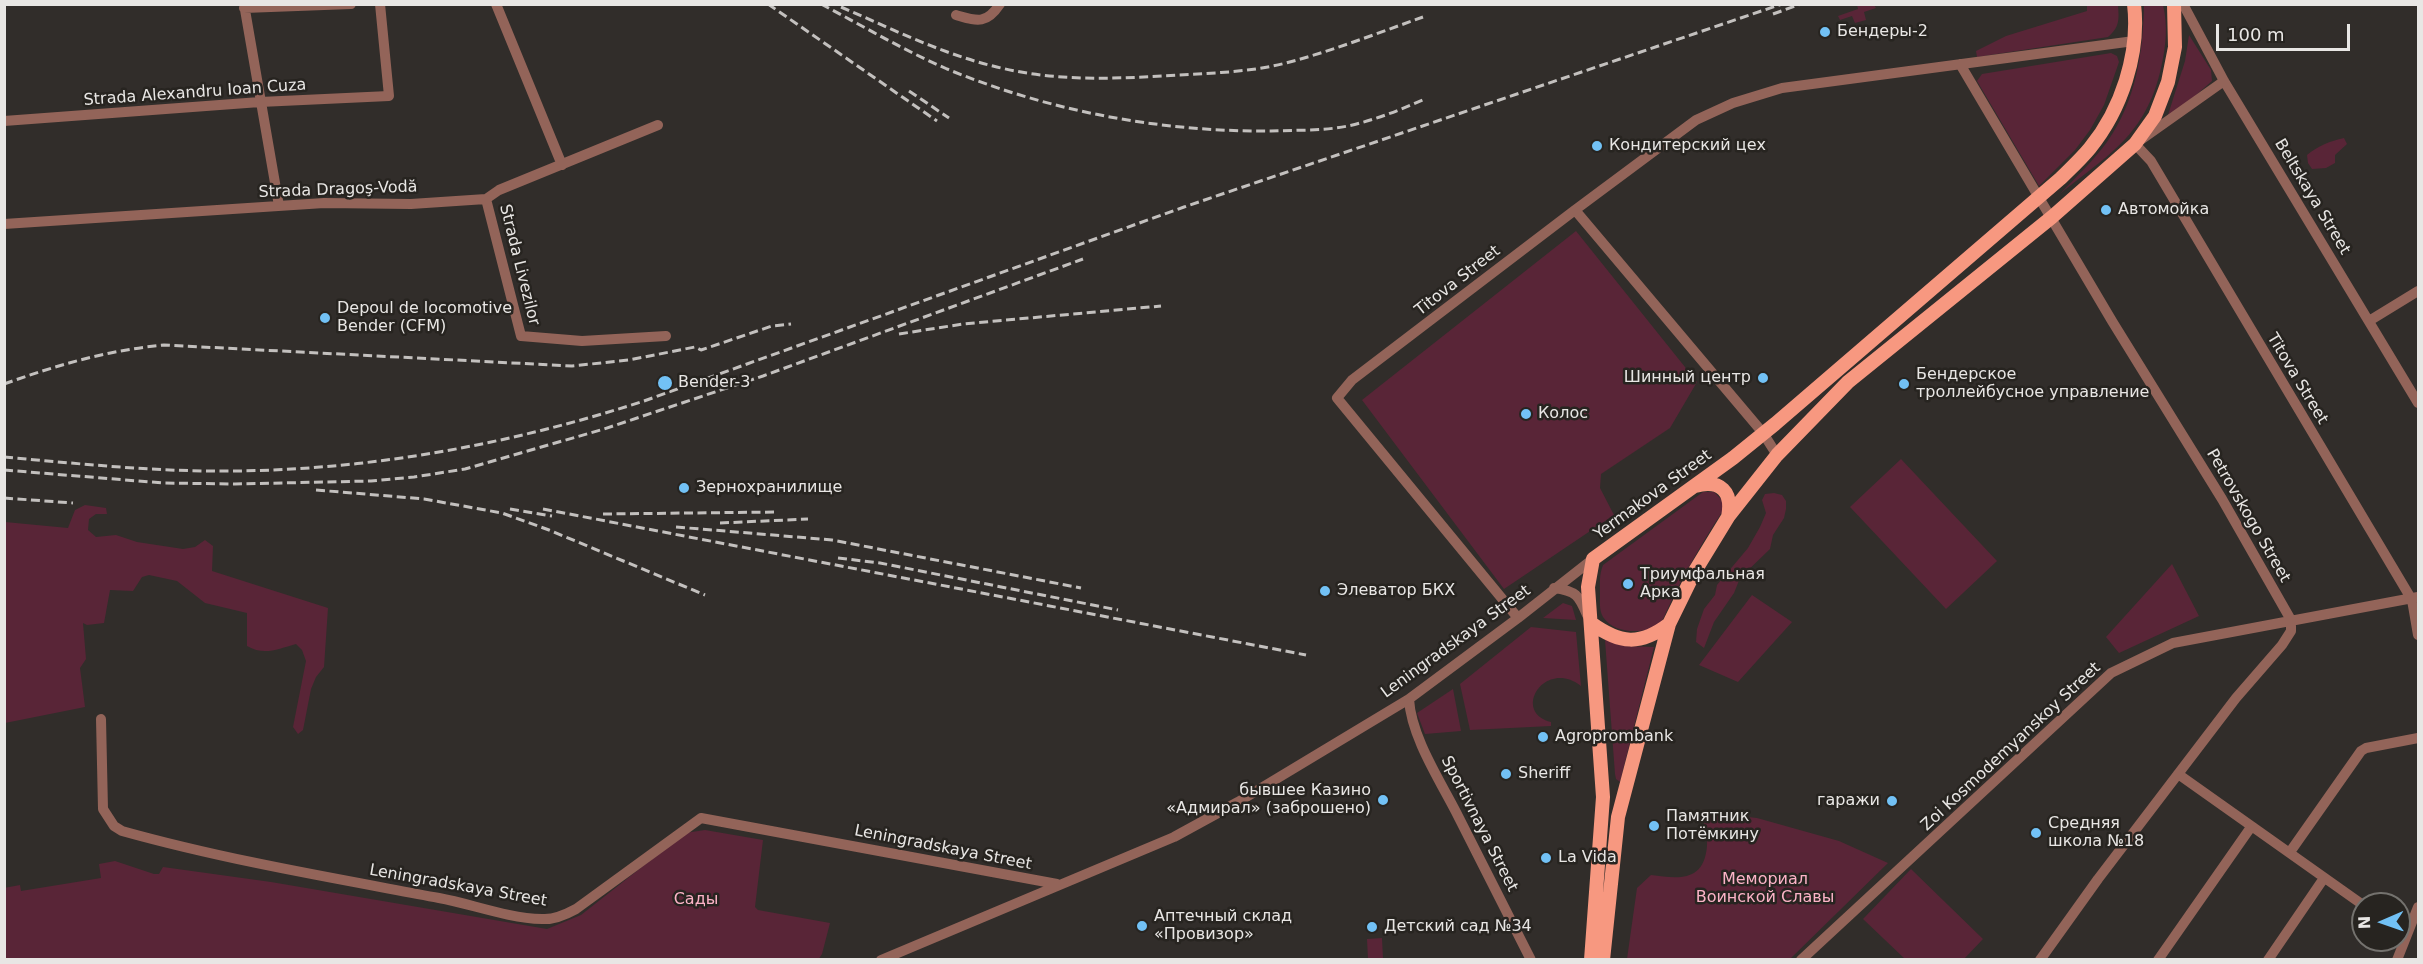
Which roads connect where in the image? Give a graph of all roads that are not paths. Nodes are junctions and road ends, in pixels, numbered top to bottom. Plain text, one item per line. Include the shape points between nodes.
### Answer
1 (351, 4) edge
2 (380, 4) edge
3 (496, 4) edge
4 (1000, 4) edge
5 (2134, 4) edge
6 (2174, 4) edge
7 (2183, 4) edge
8 (244, 6) edge
9 (956, 15) dead end
10 (2134, 40) junction
11 (1960, 64) junction
12 (2224, 81) junction
13 (260, 102) junction
14 (4, 122) edge
15 (658, 125) dead end
16 (2135, 144) junction
17 (562, 165) junction
18 (2039, 197) junction
19 (486, 199) junction
20 (279, 206) junction
21 (1575, 210) junction
22 (2052, 217) junction
23 (4, 224) edge
24 (2418, 291) edge
25 (2369, 321) junction
26 (666, 336) dead end
27 (2418, 403) edge
28 (1763, 434) junction
29 (1777, 454) junction
30 (1690, 487) junction
31 (1728, 518) junction
32 (1593, 559) junction
33 (1554, 588) junction
34 (2415, 598) edge
35 (1518, 618) junction
36 (2291, 620) junction
37 (1591, 623) junction
38 (1669, 624) junction
39 (2418, 635) edge
40 (1409, 699) junction
41 (101, 719) dead end
42 (2418, 738) edge
43 (2178, 774) junction
44 (2251, 827) junction
45 (2290, 852) junction
46 (2324, 878) junction
47 (1057, 884) junction
48 (2351, 897) edge
49 (880, 960) edge
50 (1531, 960) edge
51 (1591, 960) edge
52 (1603, 960) edge
53 (1801, 960) edge
54 (2040, 960) edge
55 (2158, 960) edge
56 (2268, 960) edge

1 - 8 street
2 - 13 street, Strada Alexandru Ioan Cuza via 389,96
3 - 17 street
4 - 9 street via 989,18 982,20
5 - 10 main road, Yermakova Street
6 - 16 main road via 2175,47 2168,82 2155,116
7 - 12 street, Beltskaya Street
8 - 13 street
10 - 11 street
10 - 18 main road, Yermakova Street via 2127,81 2110,118 2091,148
11 - 18 street, Petrovskogo Street
11 - 21 street via 1782,88 1733,103 1696,120
12 - 16 street
12 - 25 street, Beltskaya Street
13 - 14 street, Strada Alexandru Ioan Cuza
13 - 20 street
15 - 17 street, Strada Dragoş-Vodă
16 - 22 main road
16 - 34 street, Titova Street via 2151,161
17 - 19 street, Strada Dragoş-Vodă
18 - 22 street, Petrovskogo Street
18 - 28 main road, Yermakova Street
19 - 20 street, Strada Dragoş-Vodă
19 - 26 street, Strada Livezilor via 521,336 582,341
20 - 23 street, Strada Dragoş-Vodă
21 - 28 street
21 - 35 street, Titova Street via 1352,380 1337,398
22 - 29 main road via 1848,382
22 - 36 street, Petrovskogo Street
24 - 25 street
25 - 27 street, Beltskaya Street
28 - 29 street
28 - 30 main road, Yermakova Street
29 - 31 main road
30 - 31 main road via 1708,482 1721,488 1728,494
30 - 32 main road, Yermakova Street
31 - 38 main road via 1695,571
32 - 33 street, Leningradskaya Street
32 - 37 main road, Yermakova Street via 1588,587
33 - 35 street, Leningradskaya Street
33 - 37 street, Leningradskaya Street via 1569,590 1580,597
34 - 36 street, Zoi Kosmodemyanskoy Street
34 - 39 street, Titova Street
35 - 40 street, Leningradskaya Street
36 - 43 street via 2291,630 2282,645
36 - 53 street, Zoi Kosmodemyanskoy Street via 2172,643 2111,673
37 - 38 main road via 1617,638 1633,640 1652,638
37 - 51 main road, Yermakova Street via 1603,797
38 - 52 main road via 1618,817
40 - 47 street, Leningradskaya Street via 1174,837
40 - 50 street, Sportivnaya Street via 1410,715 1422,742
41 - 47 street, Leningradskaya Street via 103,809 122,831 305,873 533,918 550,919 576,909 701,818
42 - 45 street via 2361,751
43 - 44 street
43 - 54 street
44 - 45 street
44 - 55 street
45 - 46 street
46 - 48 street
46 - 56 street
47 - 49 street, Leningradskaya Street

